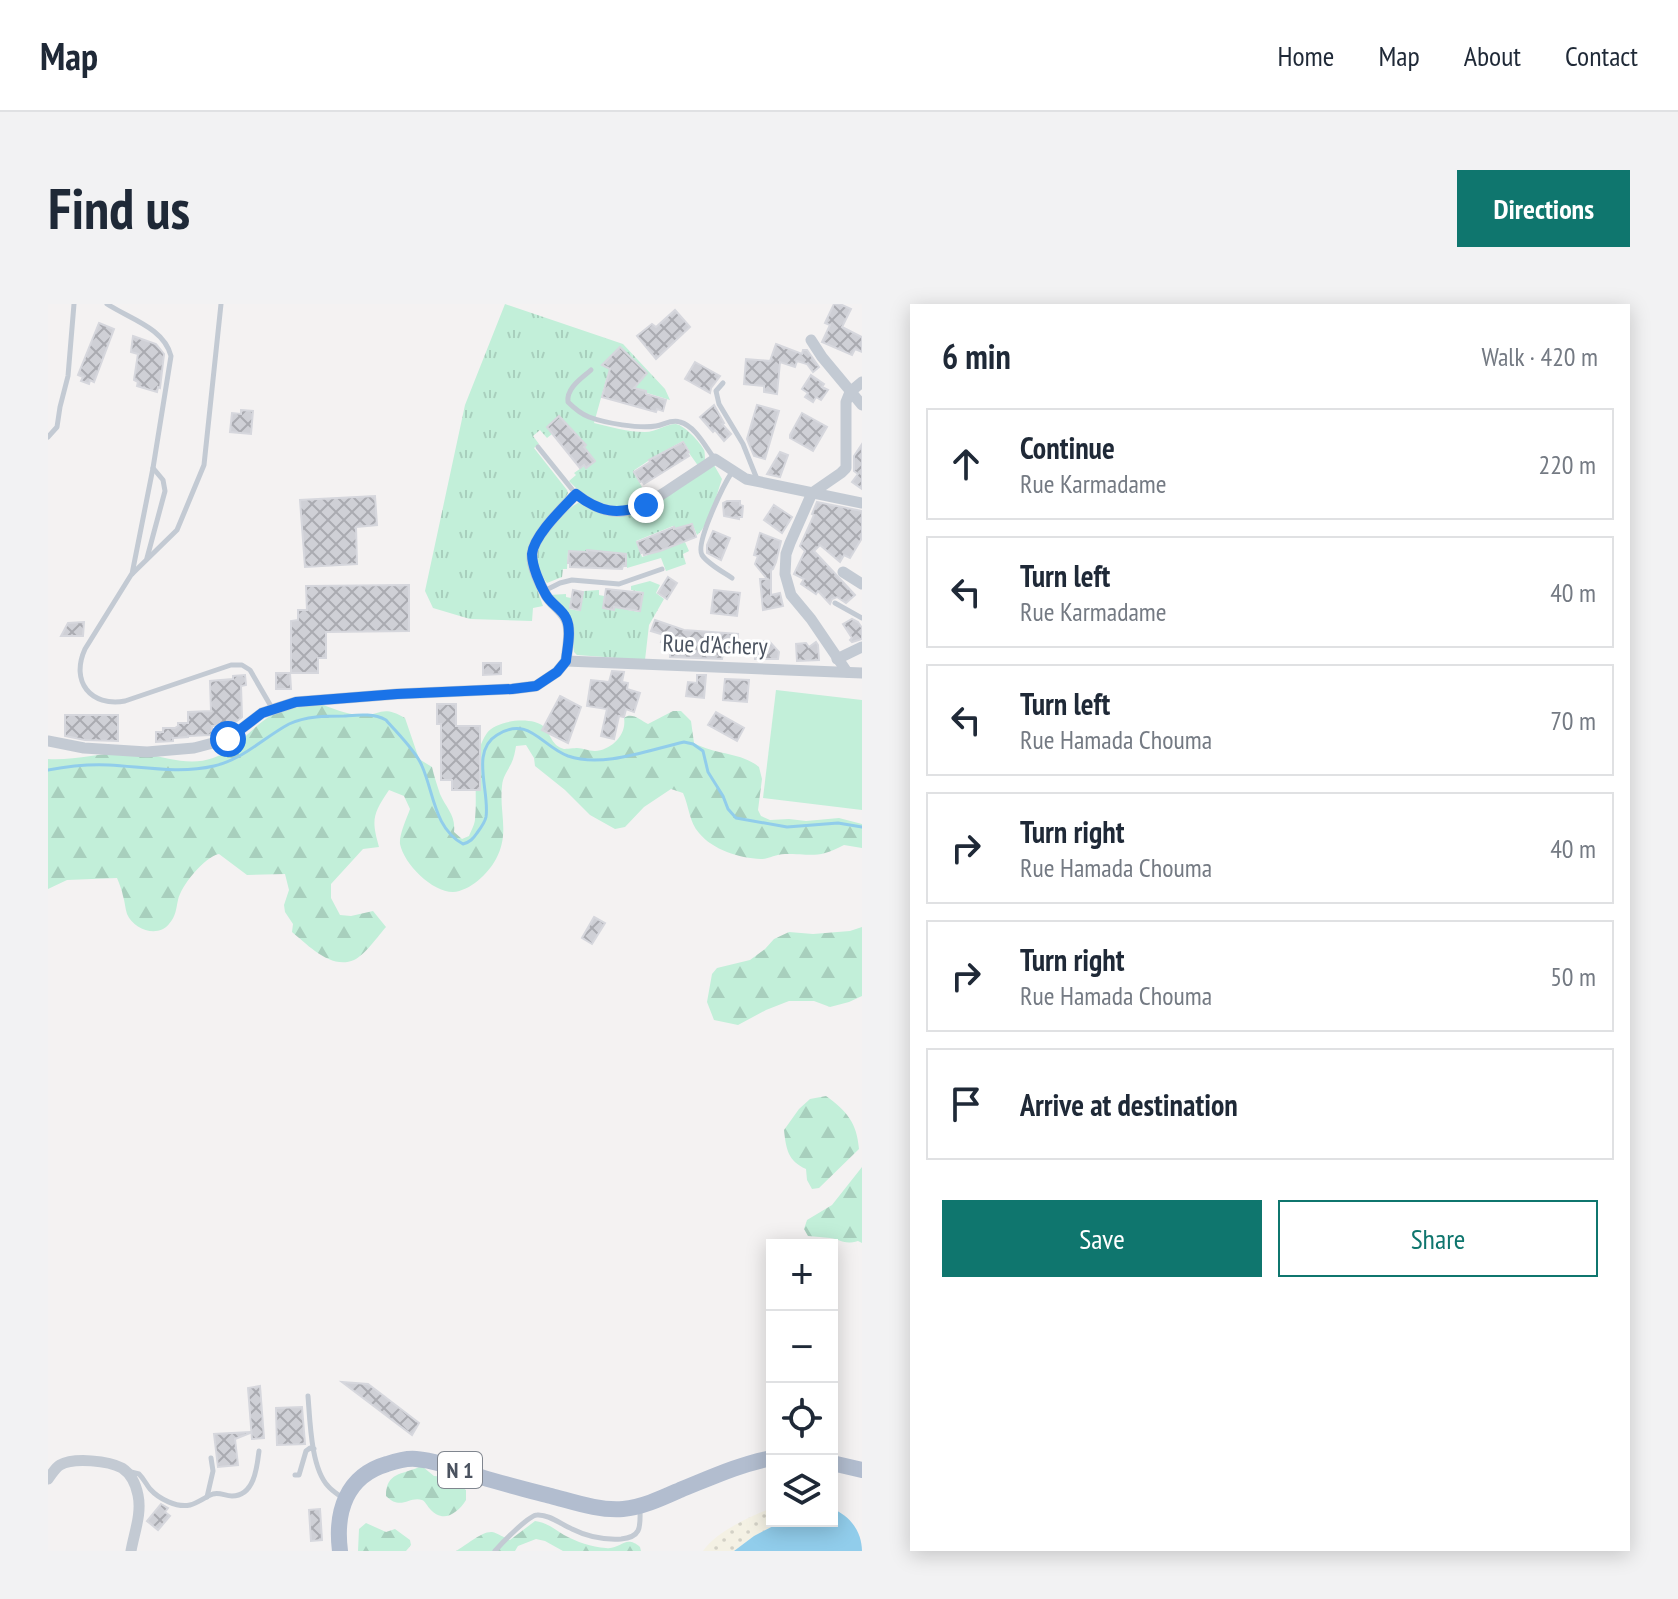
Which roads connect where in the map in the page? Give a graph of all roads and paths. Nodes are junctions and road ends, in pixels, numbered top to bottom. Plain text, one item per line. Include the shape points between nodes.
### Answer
1 (74, 304) edge
2 (107, 304) edge
3 (221, 304) edge
4 (811, 340) dead end
5 (591, 370) dead end
6 (862, 382) edge
7 (723, 383) dead end
8 (850, 392) junction
9 (862, 405) edge
10 (48, 437) edge
11 (538, 447) dead end
12 (715, 459) junction
13 (153, 468) junction
14 (733, 472) junction
15 (757, 480) junction
16 (812, 493) junction
17 (576, 494) junction
18 (862, 503) edge
19 (147, 559) junction
20 (662, 569) dead end
21 (843, 572) dead end
22 (131, 575) junction
23 (732, 578) dead end
24 (862, 584) edge
25 (544, 591) junction
26 (835, 603) dead end
27 (862, 618) edge
28 (862, 647) edge
29 (837, 659) junction
30 (566, 661) junction
31 (847, 672) junction
32 (862, 673) edge
33 (272, 708) junction
34 (48, 741) edge
35 (308, 1396) dead end
36 (314, 1449) junction
37 (259, 1451) dead end
38 (211, 1458) dead end
39 (766, 1459) edge
40 (838, 1464) edge
41 (862, 1470) edge
42 (126, 1471) junction
43 (295, 1475) dead end
44 (48, 1479) edge
45 (206, 1498) junction
46 (344, 1500) junction
47 (640, 1506) junction
48 (131, 1551) edge
49 (340, 1551) edge
50 (495, 1551) edge

1 - 10 lane via 68,376 57,427
2 - 13 lane via 160,334 169,347
3 - 19 lane via 204,465 177,530
4 - 8 street
5 - 12 lane via 567,396 575,409 628,425 682,422
6 - 8 street
7 - 15 lane via 716,391 719,404
8 - 9 street
8 - 16 street via 846,468
11 - 17 lane
12 - 14 street
12 - 17 street via 631,511 598,509
13 - 19 lane via 165,491
13 - 22 lane
14 - 15 street
14 - 23 lane via 718,496 700,550
15 - 16 street
16 - 18 street
16 - 29 street via 786,554 785,574 791,595
17 - 25 street via 549,524 532,554
19 - 22 lane
20 - 25 lane via 619,584 572,580
21 - 24 street
22 - 33 lane via 80,660 79,674 92,695 113,703 125,701 242,665
25 - 30 street via 568,620
26 - 27 lane
28 - 29 street
29 - 31 street
30 - 31 street, Rue d'Achery
30 - 33 street via 536,686
31 - 32 street, Rue d'Achery
33 - 34 street via 228,739 194,748 147,752
35 - 36 lane
36 - 43 lane via 306,1451
36 - 46 lane via 326,1485
37 - 45 lane via 246,1491
38 - 45 lane
39 - 47 main road, N 1
40 - 41 main road
42 - 44 street via 111,1464 70,1461
42 - 45 lane via 139,1474 154,1493 180,1506
42 - 48 street via 140,1507
46 - 47 main road, N 1 via 351,1487 378,1466 413,1459 581,1504 606,1509
46 - 49 main road
47 - 50 lane via 639,1530 628,1538 597,1538 535,1515

